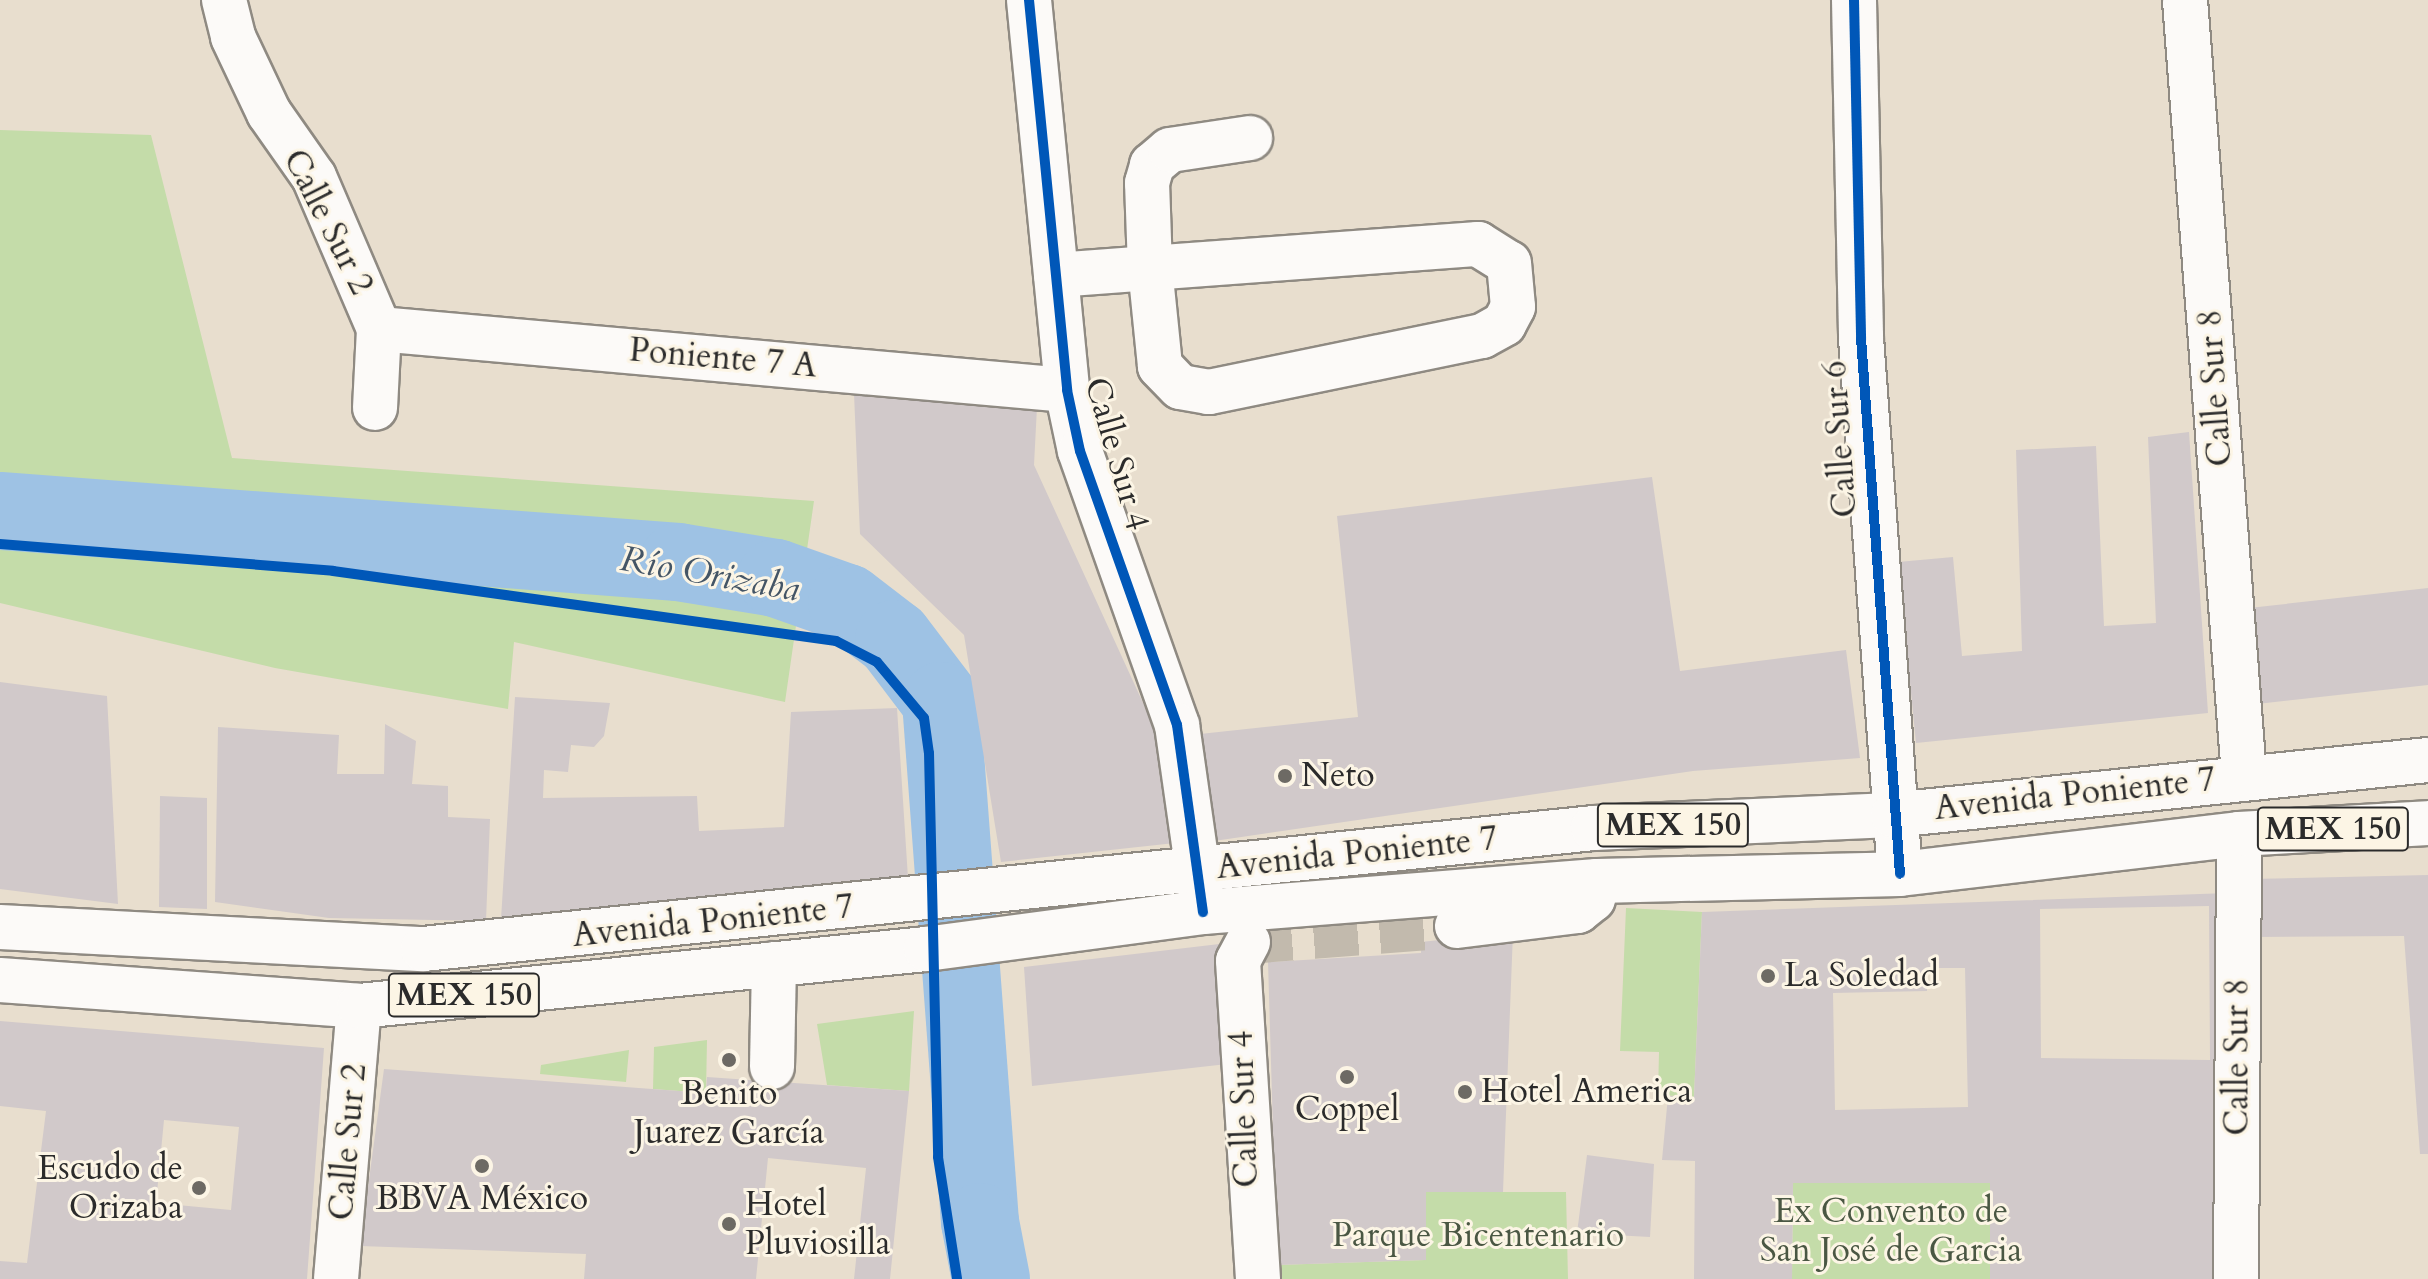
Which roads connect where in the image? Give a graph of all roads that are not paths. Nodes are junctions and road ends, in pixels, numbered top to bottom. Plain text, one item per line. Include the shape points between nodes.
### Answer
1 (224, 0) edge
2 (1029, 0) edge
3 (1854, 0) edge
4 (2185, 0) edge
5 (1250, 138) dead end
6 (1150, 268) junction
7 (1056, 275) junction
8 (379, 329) junction
9 (1067, 390) junction
10 (375, 408) dead end
11 (2428, 760) edge
12 (2244, 775) junction
13 (1893, 815) junction
14 (2428, 823) edge
15 (2239, 834) junction
16 (1201, 869) junction
17 (1900, 874) junction
18 (1597, 881) junction
19 (1203, 912) junction
20 (1457, 926) tunnel mouth
21 (0, 927) edge
22 (1248, 942) dead end
23 (774, 964) junction
24 (0, 980) edge
25 (359, 1006) junction
26 (772, 1067) dead end
27 (336, 1279) edge
28 (1258, 1279) edge
29 (2236, 1279) edge

1 - 8 street, Calle Sur 2 via 233,37 269,113 314,177
2 - 7 street, Calle Sur 4
3 - 13 street, Calle Sur 6 via 1861,338
4 - 12 street, Calle Sur 8
5 - 6 street via 1170,150 1152,165
6 - 6 street via 1478,244 1509,263 1513,307 1504,324 1482,336 1209,392 1180,387 1160,366
6 - 7 street
7 - 9 street, Calle Sur 4
8 - 9 street, Poniente 7 A
8 - 10 street, Calle Sur 2
9 - 16 street, Calle Sur 4 via 1080,451 1177,725
11 - 12 street, Avenida Poniente 7 / MEX 150
12 - 13 street, Avenida Poniente 7 / MEX 150
13 - 16 street, Avenida Poniente 7 / MEX 150 via 1593,828
13 - 17 street, Calle Sur 6
14 - 15 street, Avenida Poniente 7 / MEX 150
15 - 17 street, Avenida Poniente 7 / MEX 150
15 - 29 street, Calle Sur 8
16 - 19 street, Calle Sur 4
16 - 21 street, Avenida Poniente 7 / MEX 150 via 423,949
17 - 18 street, Avenida Poniente 7 / MEX 150
18 - 19 street, Avenida Poniente 7 / MEX 150
18 - 20 street via 1593,899 1578,911
19 - 23 street, Avenida Poniente 7 / MEX 150
22 - 28 street, Calle Sur 4 via 1239,976
23 - 25 street, Avenida Poniente 7 / MEX 150
23 - 26 street
24 - 25 street, Avenida Poniente 7 / MEX 150
25 - 27 street, Calle Sur 2

